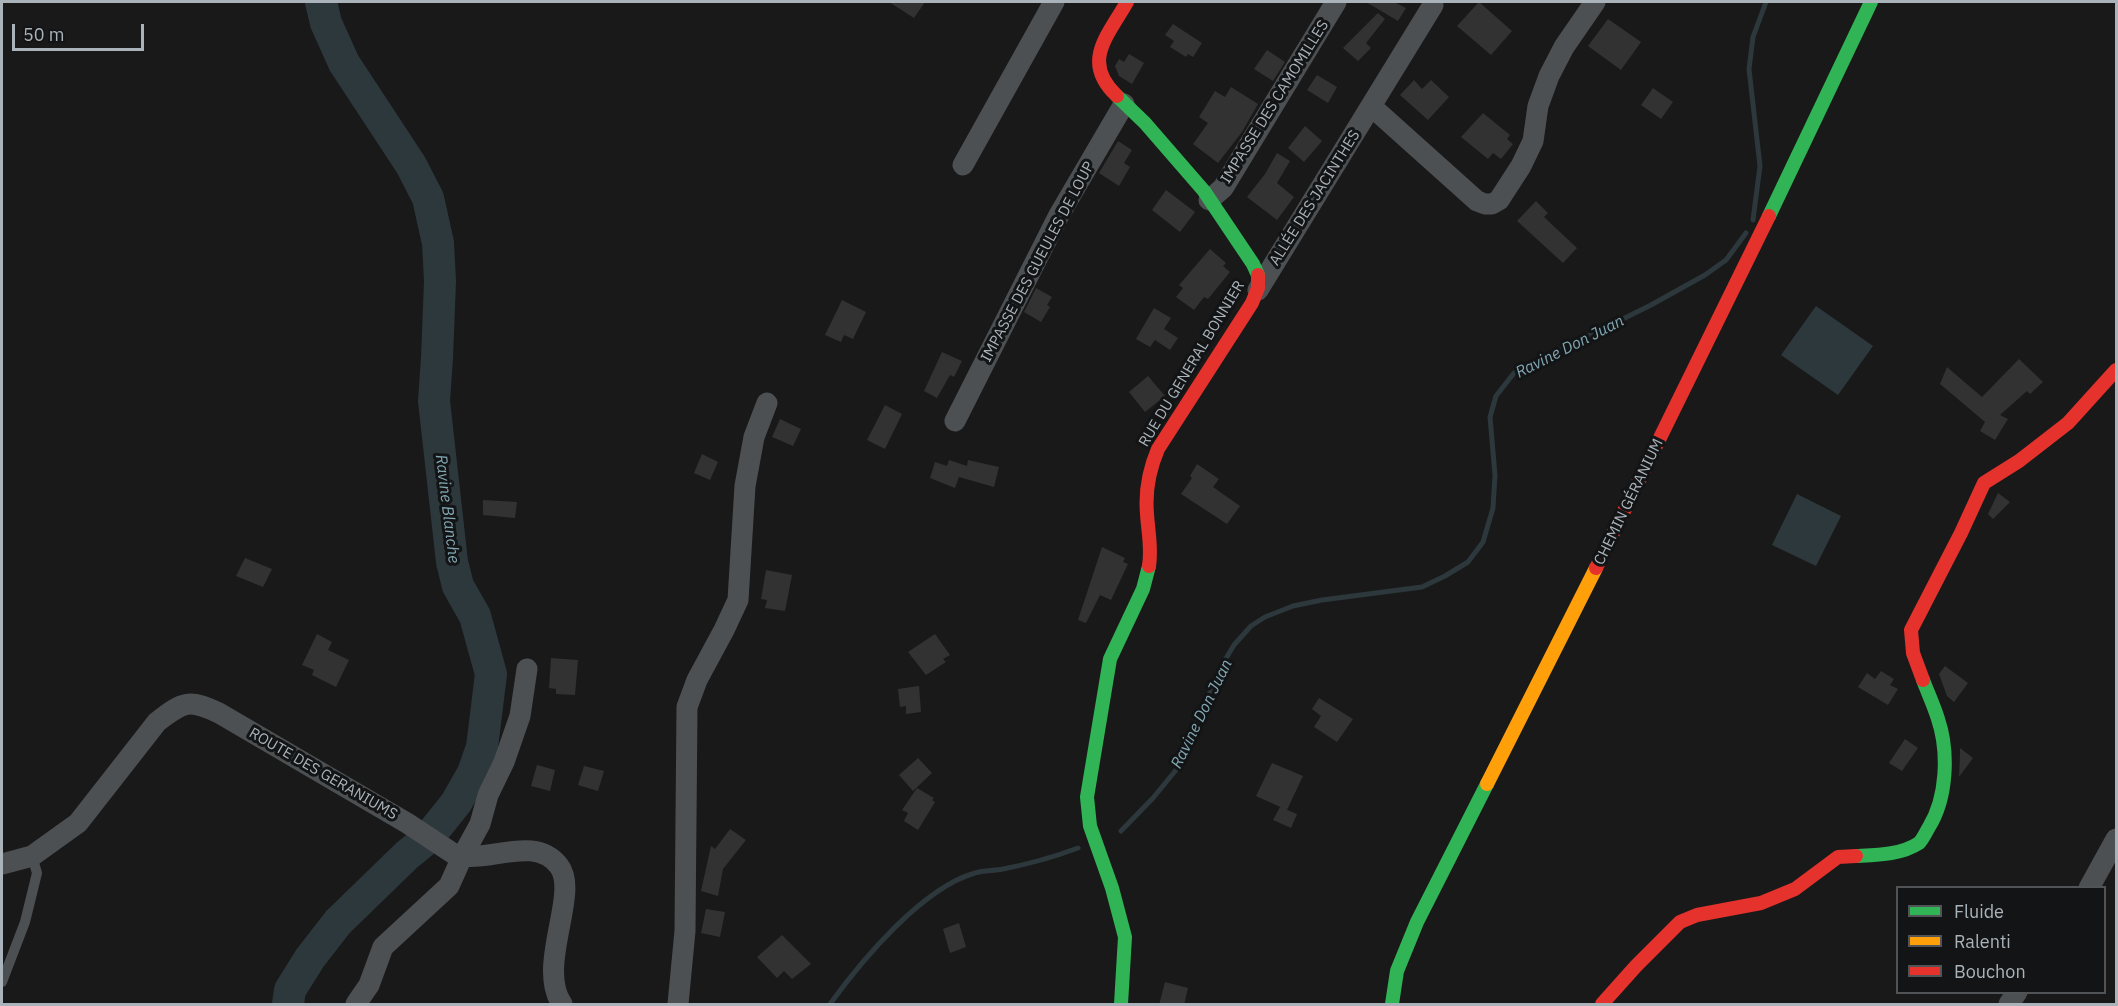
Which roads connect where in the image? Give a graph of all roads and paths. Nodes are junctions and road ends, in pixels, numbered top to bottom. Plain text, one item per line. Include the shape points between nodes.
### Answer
1 (1054, 2) edge
2 (1127, 2) edge
3 (1336, 2) edge
4 (1595, 2) edge
5 (1871, 2) edge
6 (1434, 3) edge
7 (1124, 104) junction
8 (1371, 106) junction
9 (963, 165) dead end
10 (1209, 200) junction
11 (1258, 290) junction
12 (2116, 370) edge
13 (767, 403) dead end
14 (955, 421) dead end
15 (526, 669) dead end
16 (2116, 839) edge
17 (32, 856) junction
18 (462, 857) junction
19 (2, 864) edge
20 (2090, 886) edge
21 (2, 982) edge
22 (356, 1005) edge
23 (562, 1005) edge
24 (678, 1005) edge
25 (1121, 1005) edge
26 (1392, 1005) edge
27 (1602, 1005) edge

1 - 9 street
2 - 7 street, RUE DU GENERAL BONNIER via 1098,61 1106,86
3 - 10 street, IMPASSE DES CAMOMILLES via 1223,188
4 - 8 street via 1549,76 1528,153 1504,195 1492,204 1477,201
5 - 26 street, CHEMIN GÉRANIUM via 1617,526 1417,922 1397,971
6 - 8 street, ALLÉE DES JACINTHES
7 - 10 street, RUE DU GENERAL BONNIER via 1145,123
7 - 14 street, IMPASSE DES GUEULES DE LOUP via 1059,215
8 - 11 street, ALLÉE DES JACINTHES
10 - 11 street, RUE DU GENERAL BONNIER via 1258,273
11 - 25 street, RUE DU GENERAL BONNIER via 1149,467 1146,506 1151,561 1145,588 1110,659 1087,797 1090,826 1125,937
12 - 27 street via 2068,423 1984,483 1911,630 1912,653 1939,721 1944,753 1941,798 1920,842 1882,855 1838,857 1794,889 1761,903 1680,922
13 - 24 street via 754,436 745,486 738,600 687,707 685,931
15 - 18 street via 520,716 480,825
16 - 20 street
17 - 18 street, ROUTE DES GERANIUMS via 78,823 157,722 189,704 219,713
17 - 19 street, ROUTE DES GERANIUMS
17 - 21 lane via 37,873 25,922
18 - 22 street via 448,886 382,947 369,985
18 - 23 street via 537,851 563,871 565,891 555,953 554,989

